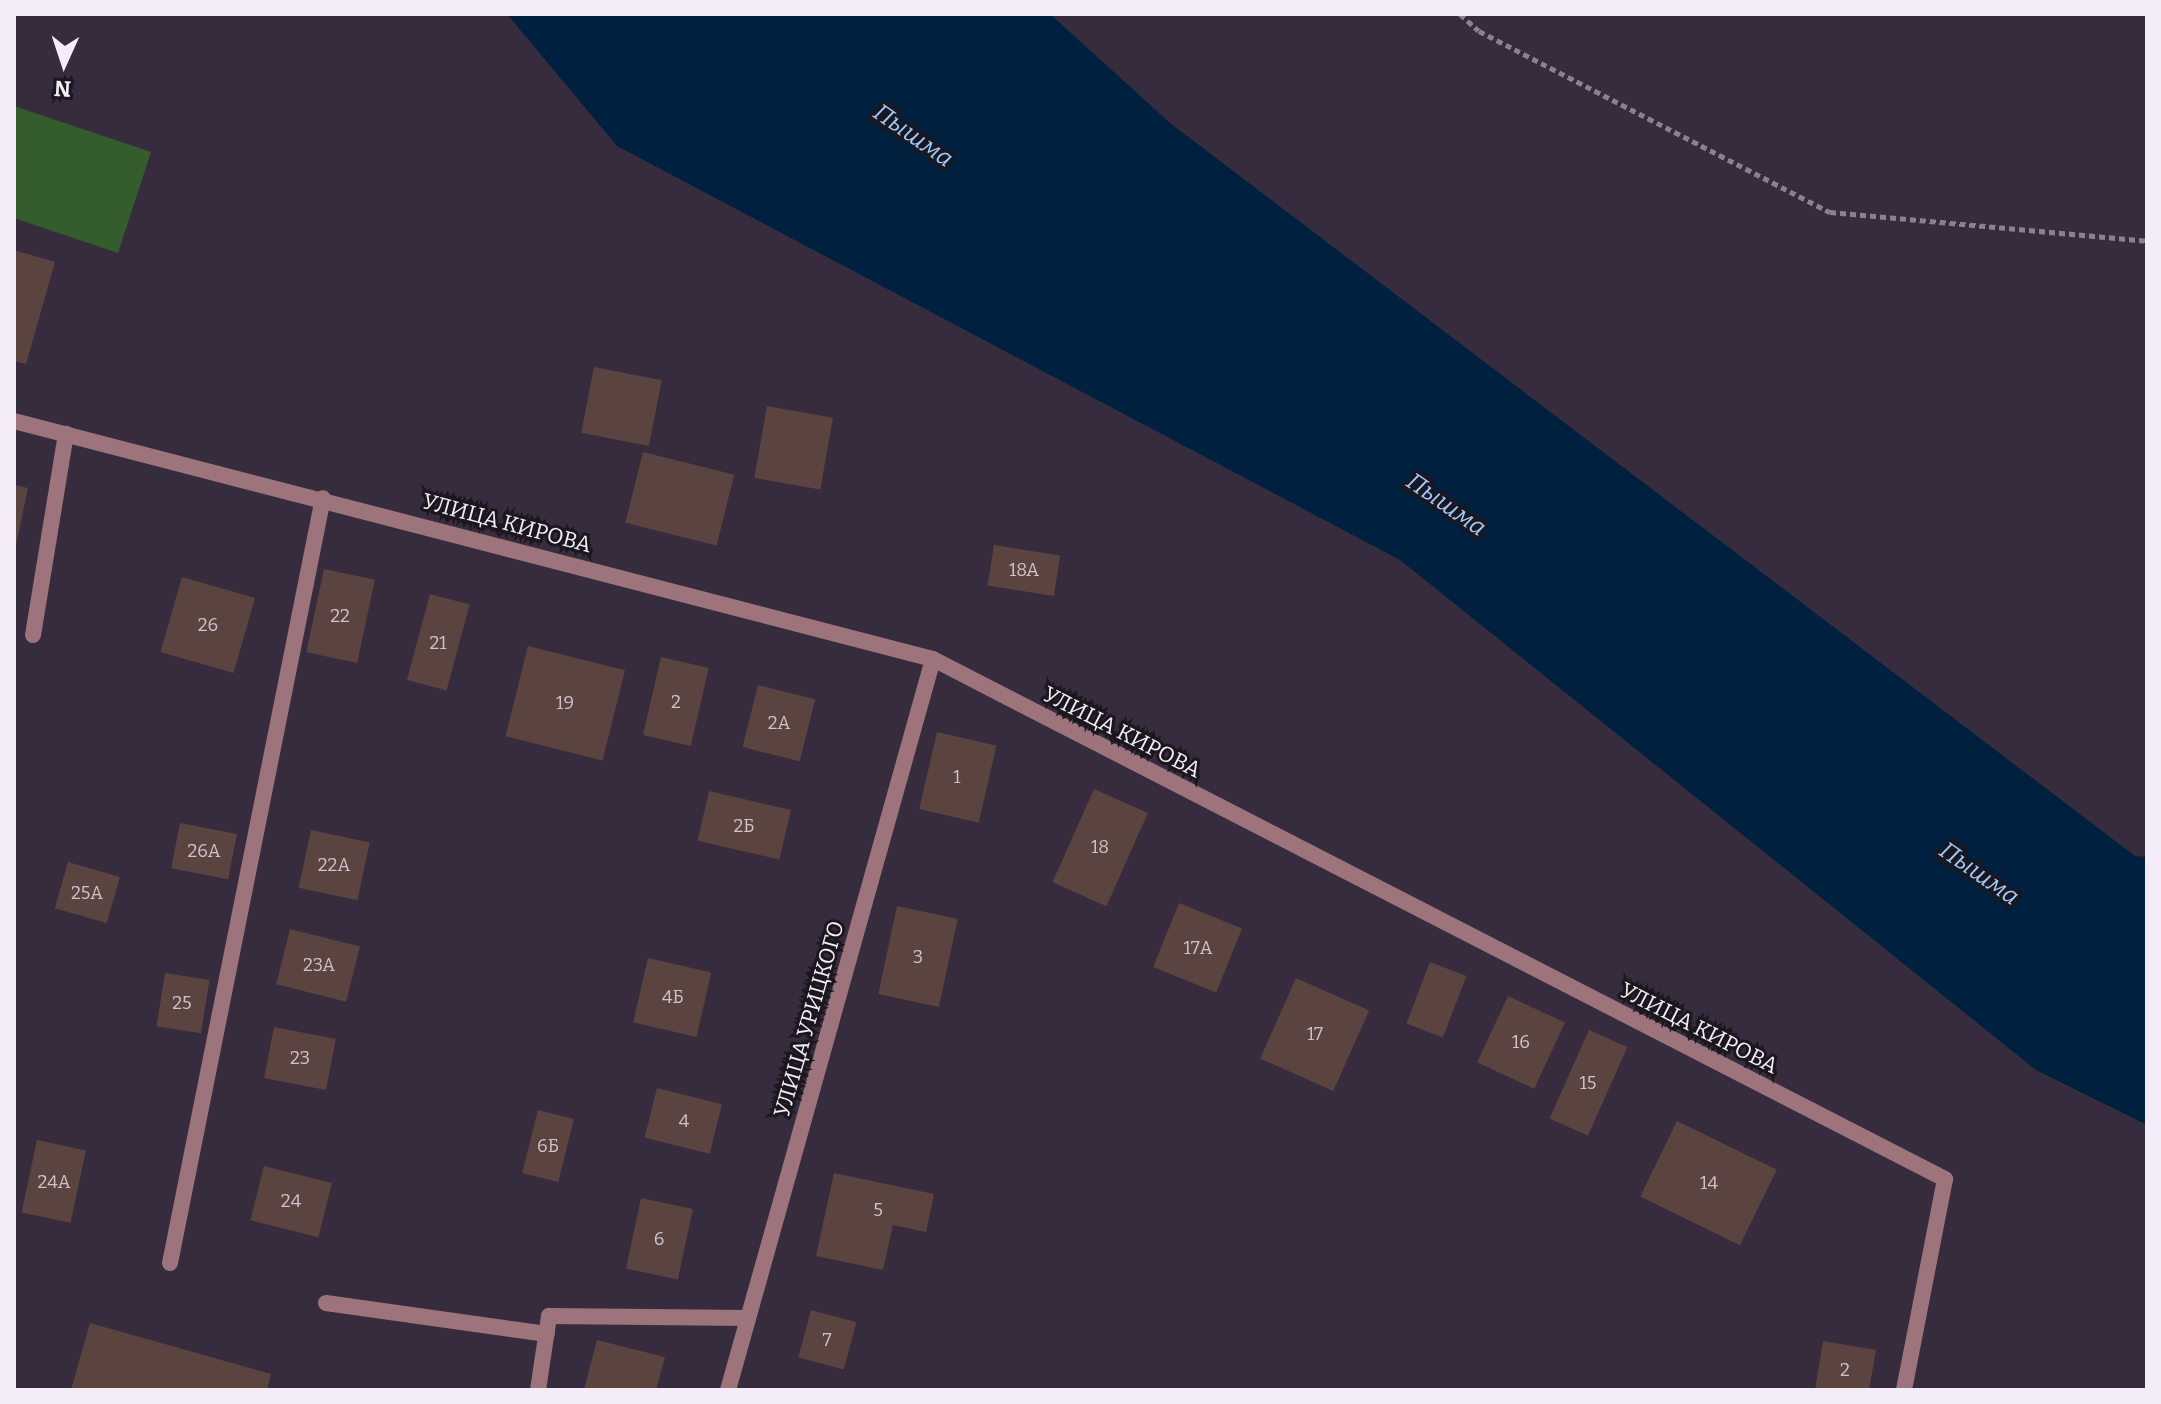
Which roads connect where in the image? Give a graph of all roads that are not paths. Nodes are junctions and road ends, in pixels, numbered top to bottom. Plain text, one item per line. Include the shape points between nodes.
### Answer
1 (14, 421) edge
2 (66, 434) junction
3 (323, 498) junction
4 (33, 635) dead end
5 (933, 659) junction
6 (170, 1263) dead end
7 (326, 1303) dead end
8 (748, 1318) junction
9 (547, 1334) junction
10 (538, 1390) edge
11 (728, 1390) edge
12 (1904, 1390) edge

1 - 2 street, УЛИЦА КИРОВА
2 - 3 street, УЛИЦА КИРОВА
2 - 4 street
3 - 5 street, УЛИЦА КИРОВА
3 - 6 street
5 - 8 street, УЛИЦА УРИЦКОГО
5 - 12 street, УЛИЦА КИРОВА via 1945,1179
7 - 9 street
8 - 9 street via 549,1316
8 - 11 street, УЛИЦА УРИЦКОГО
9 - 10 street

